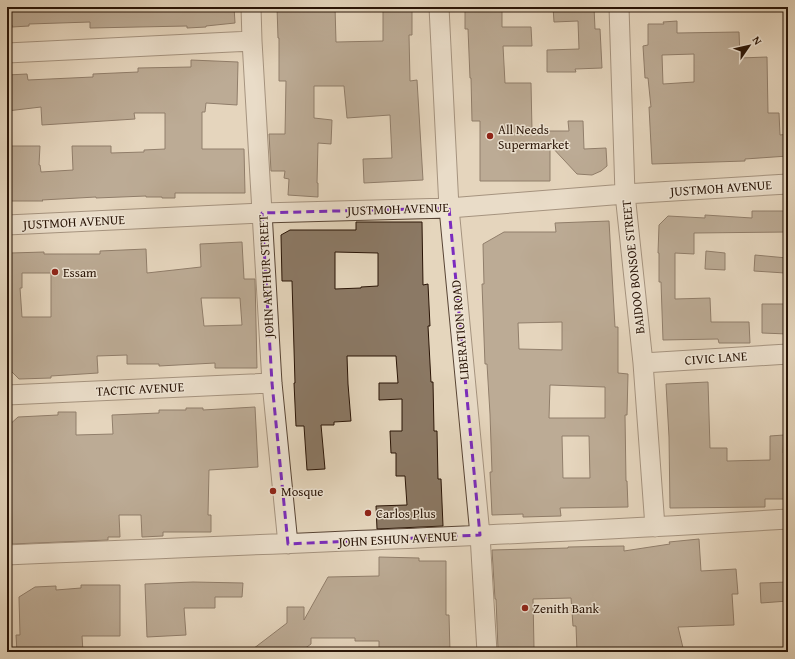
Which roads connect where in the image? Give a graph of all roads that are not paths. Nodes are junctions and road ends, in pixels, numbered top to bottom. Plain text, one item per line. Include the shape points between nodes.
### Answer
1 (251, 7) edge
2 (439, 7) edge
3 (619, 7) edge
4 (252, 41) junction
5 (7, 53) edge
6 (788, 184) edge
7 (625, 194) junction
8 (449, 208) junction
9 (262, 213) junction
10 (7, 225) edge
11 (788, 354) edge
12 (643, 363) junction
13 (272, 383) junction
14 (7, 395) edge
15 (788, 519) edge
16 (655, 527) junction
17 (480, 535) junction
18 (288, 544) junction
19 (7, 555) edge
20 (487, 652) edge

1 - 4 street, JOHN ARTHUR STREET
2 - 8 street, LIBERATION ROAD
3 - 7 street, BAIDOO BONSOE STREET
4 - 5 street
4 - 9 street, JOHN ARTHUR STREET
6 - 7 street, JUSTMOH AVENUE
7 - 8 street, JUSTMOH AVENUE
7 - 12 street, BAIDOO BONSOE STREET
8 - 9 street, JUSTMOH AVENUE
8 - 17 street, LIBERATION ROAD
9 - 10 street, JUSTMOH AVENUE
9 - 13 street, JOHN ARTHUR STREET
11 - 12 street, CIVIC LANE
12 - 16 street, BAIDOO BONSOE STREET
13 - 14 street, TACTIC AVENUE
13 - 18 street, JOHN ARTHUR STREET
15 - 16 street, JOHN ESHUN AVENUE
16 - 17 street, JOHN ESHUN AVENUE
17 - 18 street, JOHN ESHUN AVENUE
17 - 20 street, LIBERATION ROAD
18 - 19 street, JOHN ESHUN AVENUE

